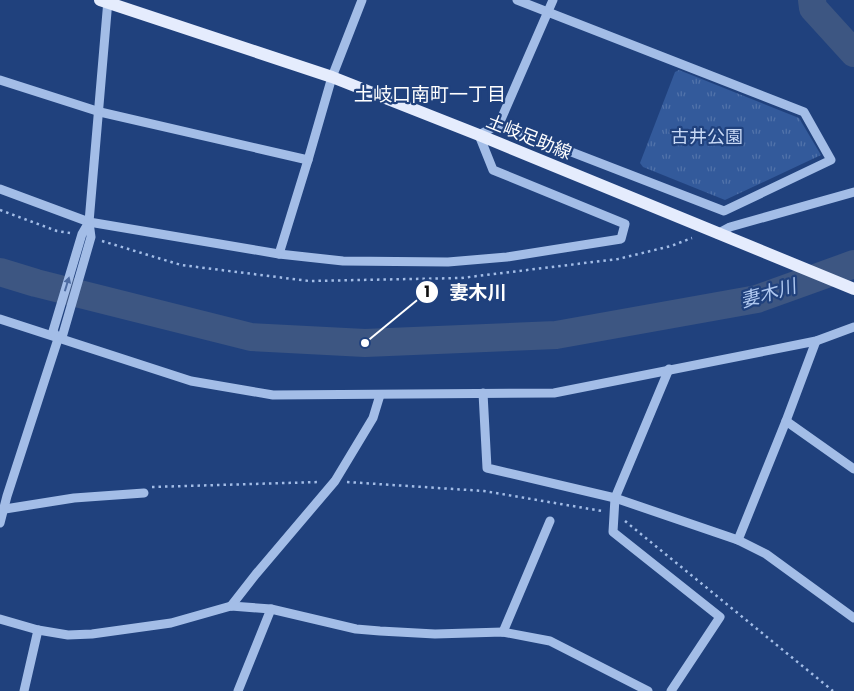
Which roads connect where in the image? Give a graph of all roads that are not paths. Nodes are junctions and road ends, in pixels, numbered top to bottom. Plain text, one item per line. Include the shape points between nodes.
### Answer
1 (362, 0) edge
2 (517, 0) edge
3 (553, 0) edge
4 (105, 1) edge
5 (548, 12) junction
6 (332, 77) junction
7 (0, 80) edge
8 (100, 112) junction
9 (499, 124) junction
10 (479, 135) junction
11 (308, 160) junction
12 (0, 189) edge
13 (854, 192) edge
14 (89, 222) junction
15 (722, 236) junction
16 (280, 254) junction
17 (854, 289) edge
18 (0, 319) edge
19 (854, 327) edge
20 (58, 335) junction
21 (816, 341) junction
22 (669, 369) junction
23 (482, 393) junction
24 (380, 395) junction
25 (786, 421) junction
26 (854, 469) edge
27 (147, 490) road end
28 (615, 498) junction
29 (5, 509) junction
30 (550, 521) dead end
31 (0, 523) edge
32 (738, 540) junction
33 (232, 606) junction
34 (272, 609) junction
35 (854, 618) edge
36 (0, 619) edge
37 (38, 630) junction
38 (503, 632) junction
39 (24, 691) edge
40 (238, 691) edge
41 (648, 691) edge
42 (671, 691) edge

1 - 6 street
2 - 5 street
3 - 5 street
4 - 6 main road, 土岐足助線
4 - 8 street
5 - 9 street
5 - 9 street via 804,112 831,160 724,211
6 - 10 main road, 土岐足助線
6 - 11 street
7 - 8 street
8 - 11 street
8 - 14 street
9 - 10 street
10 - 15 main road, 土岐足助線
10 - 16 street via 493,170 625,224 621,238 508,257 448,262 343,261
11 - 16 street
12 - 14 street
13 - 15 street via 730,226
14 - 16 street
20 -> 14 street via 82,234
14 - 20 street via 91,237
15 - 17 main road, 土岐足助線
18 - 20 street
19 - 21 street
20 - 24 street via 191,381 273,395
20 - 29 street
21 - 22 street
21 - 25 street
22 - 23 street via 554,393
22 - 28 street
23 - 24 street
23 - 28 street via 487,468
24 - 33 street via 373,418 335,481
25 - 26 street
25 - 32 street
27 - 29 street
28 - 32 street
28 - 42 street via 613,532 720,618
29 - 31 street
30 - 38 street
32 - 35 street via 766,554
33 - 34 street
33 - 37 street via 171,623 124,630 68,635
34 - 38 street via 380,632
34 - 40 street
36 - 37 street
37 - 39 street
38 - 41 street via 550,641

